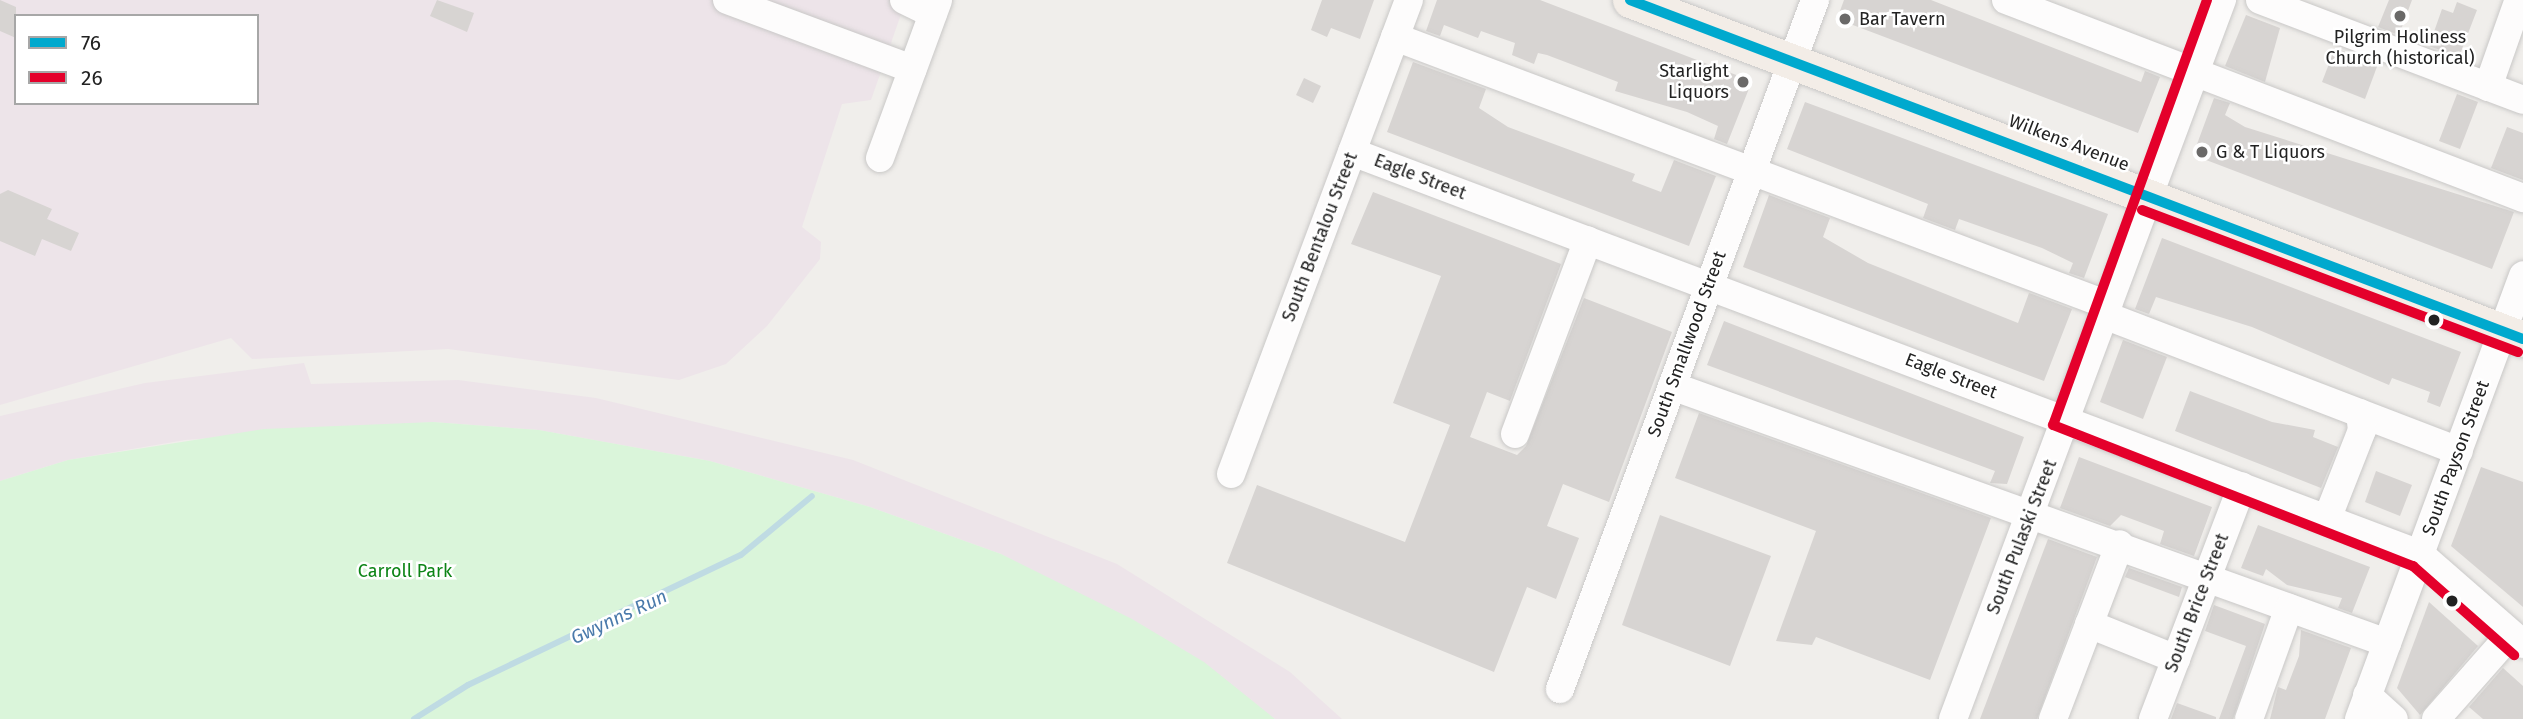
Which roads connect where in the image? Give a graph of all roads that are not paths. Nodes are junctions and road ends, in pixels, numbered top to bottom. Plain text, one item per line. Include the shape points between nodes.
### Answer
1 (727, 0) edge
2 (904, 0) edge
3 (1409, 0) edge
4 (1630, 0) edge
5 (1694, 0) edge
6 (1815, 0) edge
7 (2006, 0) edge
8 (2222, 0) edge
9 (2260, 0) edge
10 (2518, 2) dead end
11 (936, 7) edge
12 (2326, 12) edge
13 (1395, 37) junction
14 (1796, 51) junction
15 (913, 69) junction
16 (2195, 73) junction
17 (2488, 87) junction
18 (2523, 100) edge
19 (1352, 152) junction
20 (880, 158) dead end
21 (1751, 171) junction
22 (2151, 186) junction
23 (2523, 198) edge
24 (1588, 240) junction
25 (2523, 275) edge
26 (1709, 285) junction
27 (2106, 310) junction
28 (2515, 323) edge
29 (1672, 386) junction
30 (2360, 413) junction
31 (2066, 419) junction
32 (1515, 434) dead end
33 (2459, 451) junction
34 (1231, 474) dead end
35 (2242, 486) junction
36 (2029, 517) junction
37 (2327, 519) junction
38 (2120, 544) junction
39 (2420, 554) junction
40 (2207, 578) junction
41 (2290, 608) junction
42 (2089, 624) junction
43 (2517, 639) edge
44 (2387, 643) junction
45 (2176, 659) junction
46 (1560, 689) dead end
47 (2363, 707) edge
48 (1953, 719) edge
49 (2053, 719) edge
50 (2153, 719) edge
51 (2249, 719) edge
52 (2394, 719) edge
53 (2436, 719) edge

1 - 15 street
2 - 11 street
3 - 13 street, South Bentalou Street
4 - 14 main road, Wilkens Avenue
5 - 14 main road, Wilkens Avenue
6 - 14 street, South Smallwood Street
7 - 16 street
8 - 16 street, South Pulaski Street
9 - 12 street
10 - 17 street
11 - 15 street
12 - 17 street
13 - 19 street, South Bentalou Street
13 - 21 street
14 - 21 street, South Smallwood Street
14 - 22 main road, Wilkens Avenue
15 - 20 street
16 - 22 street, South Pulaski Street
16 - 23 street
17 - 18 street
19 - 24 street, Eagle Street
19 - 34 street, South Bentalou Street
21 - 26 street, South Smallwood Street
21 - 27 street
22 - 27 street, South Pulaski Street
22 - 28 main road, Wilkens Avenue
24 - 26 street, Eagle Street
24 - 32 street
25 - 28 street, South Payson Street
26 - 29 street, South Smallwood Street
26 - 31 street, Eagle Street
27 - 30 street
27 - 31 street, South Pulaski Street
28 - 33 street, South Payson Street
29 - 36 street
29 - 46 street, South Smallwood Street
30 - 33 street
30 - 37 street via 2362,430
31 - 35 street, Eagle Street
31 - 36 street, South Pulaski Street
33 - 39 street, South Payson Street
35 - 37 street, Eagle Street
35 - 40 street, South Brice Street
36 - 38 street via 2050,517
36 - 48 street, South Pulaski Street
37 - 39 street, Eagle Street
38 - 40 street
38 - 42 street
39 - 43 street, Eagle Street
39 - 44 street, South Payson Street
40 - 41 street
40 - 45 street, South Brice Street
41 - 44 street
41 - 51 street
42 - 45 street
42 - 49 street
43 - 53 street
44 - 47 street, South Payson Street
45 - 50 street, South Brice Street
47 - 52 street

